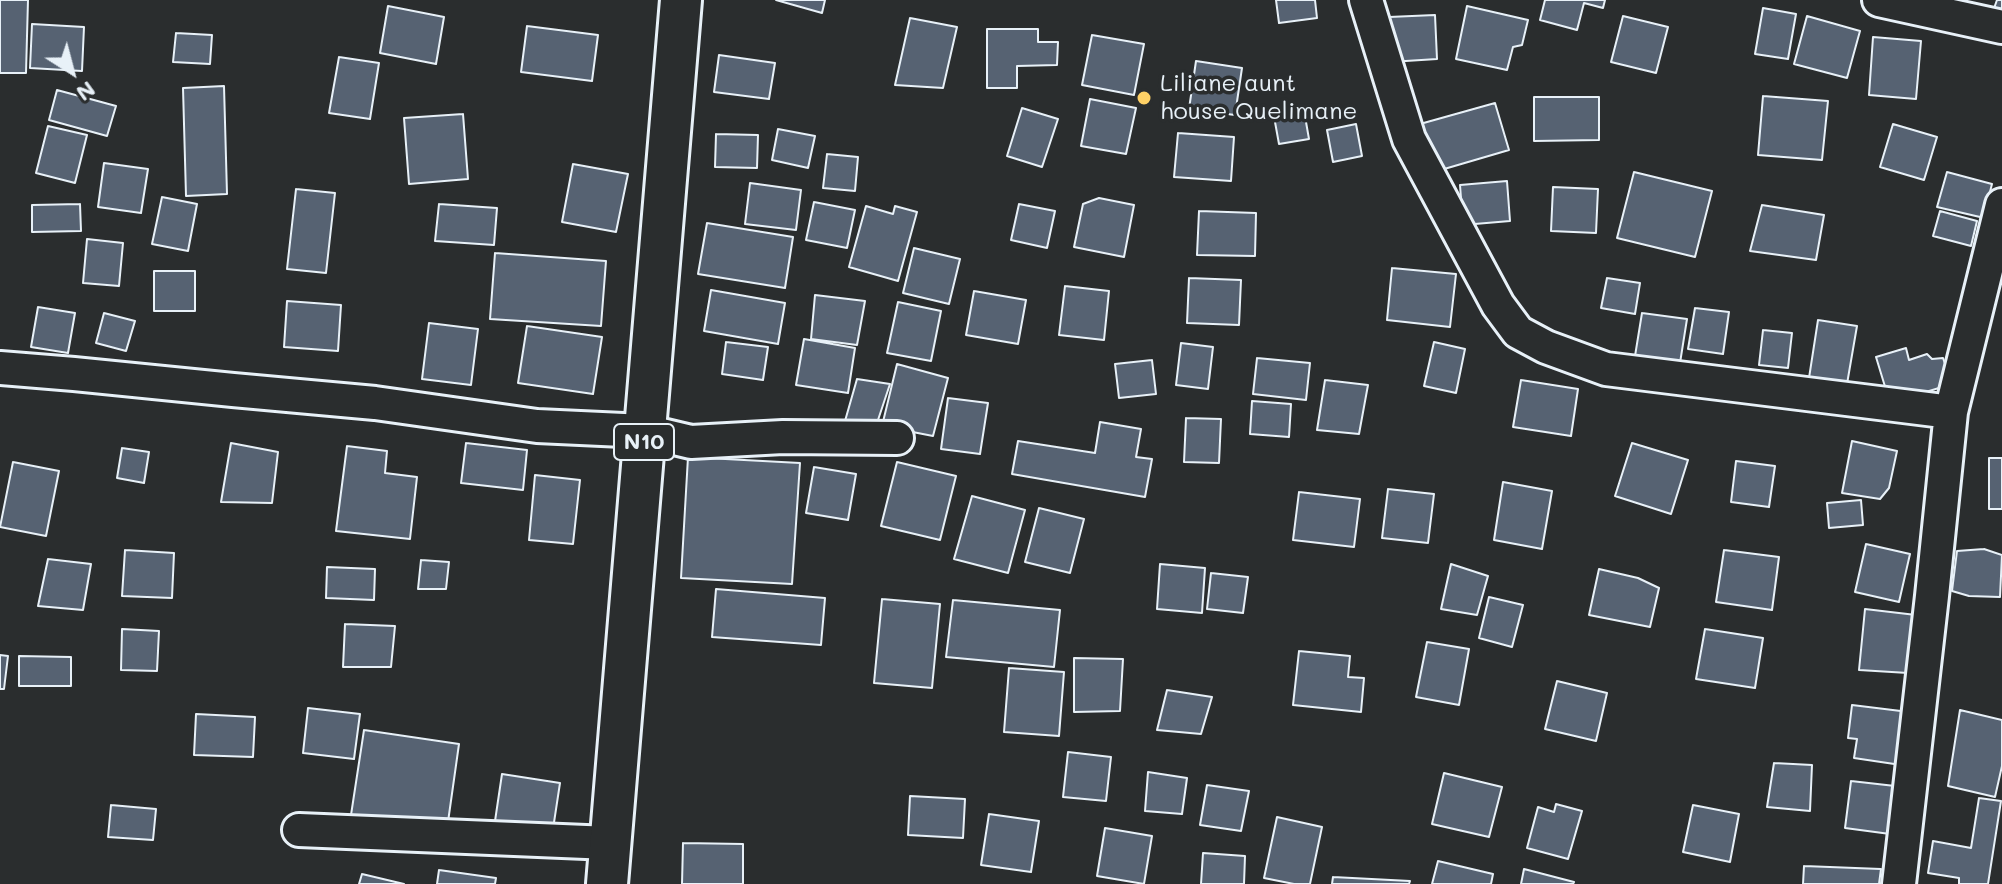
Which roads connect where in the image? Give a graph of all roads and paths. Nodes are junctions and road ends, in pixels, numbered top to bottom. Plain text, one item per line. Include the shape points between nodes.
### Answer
1 (681, 0) edge
2 (1366, 0) edge
3 (1879, 0) edge
4 (2002, 27) edge
5 (2002, 205) edge
6 (0, 368) edge
7 (1951, 412) junction
8 (645, 431) junction
9 (897, 438) dead end
10 (299, 830) dead end
11 (610, 843) junction
12 (607, 884) edge
13 (1899, 884) edge

1 - 8 main road, N10
2 - 7 street via 1409,139 1498,305 1518,332 1606,369
3 - 4 street
5 - 7 street
6 - 8 street via 375,403 537,426
7 - 13 street
8 - 9 street via 691,442
8 - 11 main road, N10
10 - 11 street
11 - 12 main road, N10

